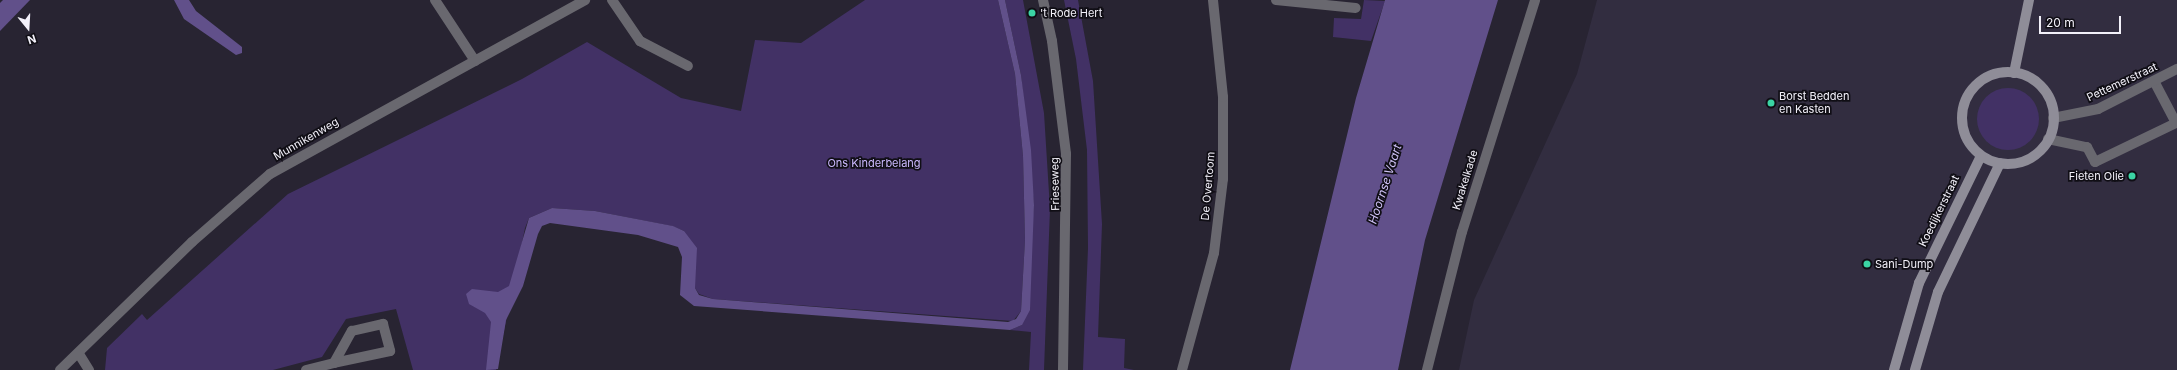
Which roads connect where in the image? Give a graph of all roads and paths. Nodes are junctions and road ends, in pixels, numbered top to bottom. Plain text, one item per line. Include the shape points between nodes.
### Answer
1 (435, 0) edge
2 (585, 0) edge
3 (612, 0) edge
4 (1043, 0) edge
5 (1213, 0) edge
6 (1276, 0) edge
7 (1535, 0) edge
8 (2030, 0) edge
9 (1356, 8) dead end
10 (475, 61) junction
11 (688, 66) dead end
12 (2177, 69) edge
13 (2014, 73) junction
14 (2154, 81) junction
15 (2053, 118) junction
16 (2048, 139) junction
17 (1981, 156) junction
18 (2000, 163) junction
19 (79, 354) junction
20 (334, 363) junction
21 (60, 370) edge
22 (89, 370) edge
23 (306, 370) edge
24 (1063, 370) edge
25 (1182, 370) edge
26 (1427, 370) edge
27 (1894, 370) edge
28 (1915, 370) edge

1 - 10 street
2 - 10 street, Munnikenweg
3 - 11 street via 640,41
4 - 24 street, Frieseweg via 1052,41 1066,154
5 - 25 street, De Overtoom via 1223,97 1223,179 1214,253
6 - 9 street
7 - 26 street, Kwakelkade via 1462,232
8 - 13 main road
10 - 19 street, Munnikenweg via 270,174 192,242
12 - 14 street, Pettemerstraat
13 - 15 main road via 2032,80 2046,93
13 - 17 main road via 1983,80 1965,102 1964,132
14 - 15 street, Pettemerstraat via 2098,109
14 - 16 street via 2176,123 2095,162 2087,147
15 - 16 main road
16 - 18 main road via 2032,157 2015,164
17 - 18 main road
17 - 27 main road, Koedijkerstraat via 1919,283
18 - 28 main road via 1938,292
19 - 21 street, Munnikenweg
19 - 22 street
20 - 20 street via 390,351 383,324 352,331
20 - 23 street

